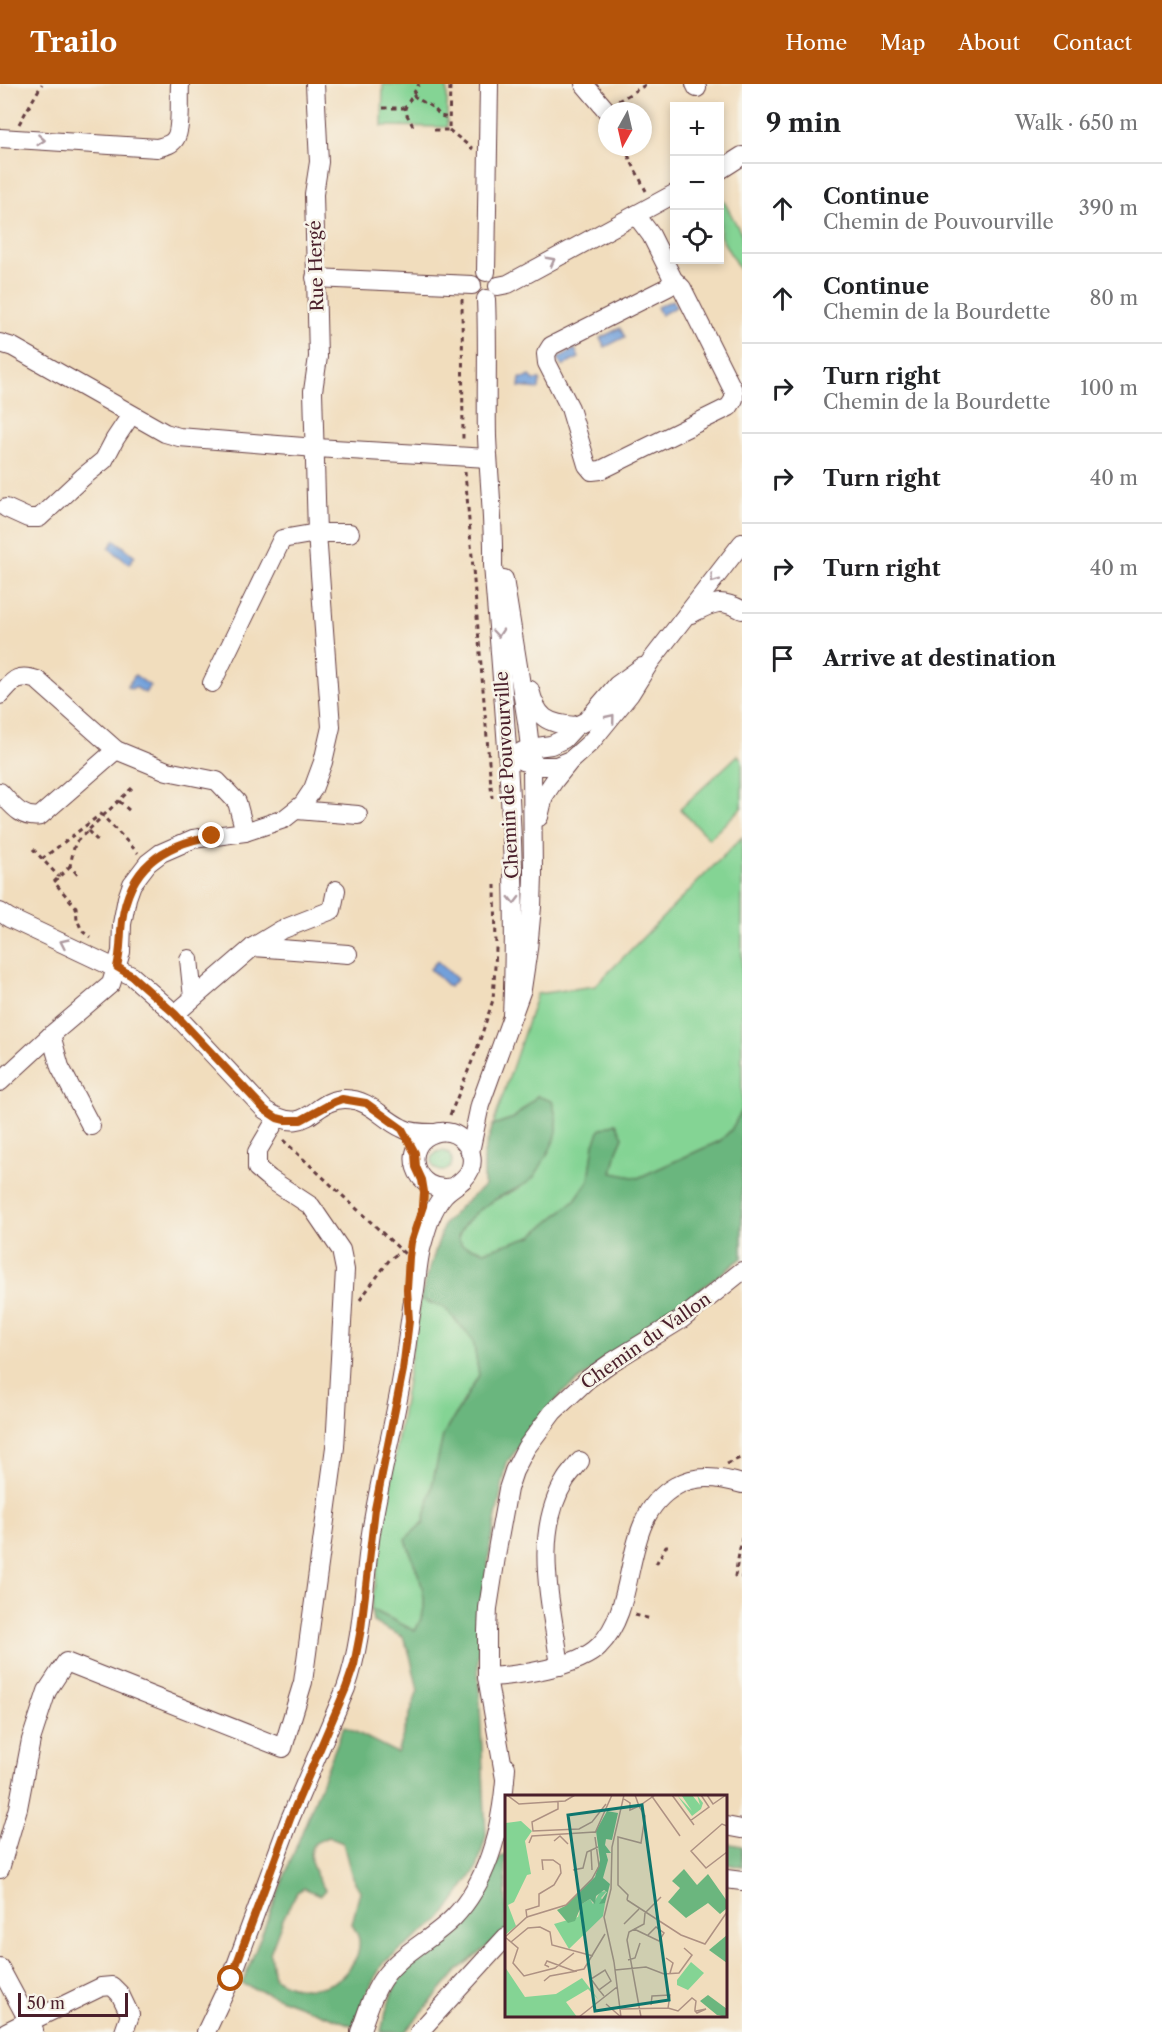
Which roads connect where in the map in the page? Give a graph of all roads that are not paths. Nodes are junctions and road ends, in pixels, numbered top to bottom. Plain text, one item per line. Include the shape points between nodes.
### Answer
1 (180, 84) edge
2 (315, 84) edge
3 (489, 84) edge
4 (584, 84) edge
5 (599, 102) edge
6 (7, 138) edge
7 (742, 156) edge
8 (724, 167) edge
9 (670, 197) edge
10 (636, 215) junction
11 (315, 278) junction
12 (673, 279) junction
13 (490, 285) junction
14 (0, 343) edge
15 (131, 415) junction
16 (316, 448) junction
17 (488, 458) junction
18 (6, 508) dead end
19 (317, 533) junction
20 (350, 533) dead end
21 (493, 533) junction
22 (742, 543) edge
23 (742, 610) edge
24 (686, 616) junction
25 (650, 662) junction
26 (520, 674) junction
27 (212, 683) dead end
28 (0, 695) edge
29 (576, 726) junction
30 (116, 750) junction
31 (531, 756) junction
32 (508, 757) junction
33 (571, 760) junction
34 (0, 792) edge
35 (297, 810) junction
36 (358, 814) dead end
37 (533, 822) junction
38 (245, 832) junction
39 (336, 890) dead end
40 (0, 912) edge
41 (253, 946) junction
42 (348, 954) dead end
43 (189, 959) dead end
44 (117, 967) junction
45 (193, 998) junction
46 (175, 1014) junction
47 (512, 1016) junction
48 (51, 1035) junction
49 (0, 1082) edge
50 (480, 1105) junction
51 (277, 1118) junction
52 (91, 1125) dead end
53 (443, 1127) junction
54 (402, 1129) junction
55 (470, 1152) junction
56 (415, 1153) junction
57 (422, 1180) junction
58 (453, 1186) junction
59 (742, 1271) edge
60 (409, 1321) junction
61 (580, 1461) dead end
62 (742, 1484) edge
63 (560, 1666) junction
64 (493, 1677) junction
65 (727, 1826) edge
66 (742, 1829) edge
67 (502, 1834) edge
68 (0, 1869) edge
69 (727, 1879) edge
70 (742, 1881) edge
71 (505, 1939) edge
72 (398, 1963) junction
73 (0, 1968) edge
74 (32, 2027) edge
75 (6, 2032) edge
76 (124, 2032) edge
77 (206, 2032) edge
78 (360, 2032) edge
79 (372, 2032) edge
80 (419, 2032) edge

6 -> 1 street via 167,146 176,139 178,130
2 - 11 street, Rue Hergé via 319,162 314,194
3 - 13 street, Chemin de Pouvourville
4 - 5 street
7 - 8 street
9 - 10 street
10 - 12 street
13 -> 10 street via 508,284
11 - 13 street via 466,285 476,275
11 - 16 street, Rue Hergé
12 - 12 street via 668,287 551,346 546,354 592,471 729,407 734,399 682,288
13 - 17 street, Chemin de Pouvourville
14 - 15 street
15 - 16 street via 165,434 179,437
15 - 18 street via 104,460 39,518 28,518
16 - 17 street
16 - 19 street, Rue Hergé
17 - 21 street, Chemin de Pouvourville
19 - 20 street
19 - 27 street via 282,539
19 - 35 street, Rue Hergé via 331,727 313,789
21 - 26 street, Chemin de Pouvourville
21 -> 32 street, Chemin de Pouvourville
22 -> 24 street
23 - 24 street via 728,602 711,604
24 - 25 street
25 - 29 street via 617,685 586,721
33 -> 25 street, Chemin de Pouvourville via 613,716
26 - 29 street via 528,680 534,708 559,725
26 - 31 street, Chemin de Pouvourville
28 - 30 street via 14,680 24,676 37,680
29 - 31 street via 564,739
30 - 34 street via 40,816 21,813
30 - 38 street via 167,771 217,781 237,802
31 - 32 street
31 - 33 street via 556,766
31 - 37 street, Chemin de Pouvourville
32 -> 47 street, Chemin de Pouvourville via 514,921
33 - 37 street, Chemin de Pouvourville via 544,796 540,816
35 - 36 street
35 - 38 street via 284,819
37 - 47 street, Chemin de Pouvourville via 528,950 522,989
38 - 44 street via 194,839 148,863 127,898
39 - 41 street via 332,910
44 -> 40 street
41 - 42 street
41 - 45 street
43 - 45 street
44 - 46 street
44 - 48 street via 111,984
45 - 46 street
46 - 51 street
47 - 50 street, Chemin de Pouvourville
48 - 49 street
48 - 52 street via 60,1067
50 - 53 street, Chemin de Pouvourville via 468,1117
50 - 55 street, Chemin de Pouvourville
51 - 54 street via 301,1120 334,1102 349,1099 366,1103
51 - 68 street via 256,1152 258,1168 311,1206 341,1250 346,1278 335,1447 316,1591 303,1682 283,1748 66,1662 47,1691 31,1740 18,1808
53 - 54 street via 420,1133
53 - 55 street via 459,1136
53 - 56 street, Chemin de Pouvourville via 422,1141
54 - 56 street
55 - 58 street, Chemin de Pouvourville via 470,1170 465,1179
56 - 57 street, Chemin de Pouvourville
57 - 58 street via 433,1187
57 - 60 street, Chemin de Pouvourville via 423,1206 409,1257
58 - 60 street, Chemin de Pouvourville via 434,1210 426,1231
59 - 64 street, Chemin du Vallon via 682,1319 588,1379 553,1412 526,1448 511,1480 488,1608
60 - 77 street, Chemin de Pouvourville via 375,1509 354,1665 279,1848 231,1979
61 - 63 street via 555,1504 549,1531 546,1564
62 - 63 street via 695,1478 665,1492 642,1525 610,1634 584,1659
63 - 64 street
64 - 67 street, Chemin du Vallon via 507,1749
65 - 66 street
67 - 72 street, Chemin du Vallon via 454,1916
69 - 70 street
71 - 80 street
72 - 78 street, Chemin du Vallon via 384,1976
72 - 79 street, Chemin du Vallon
73 - 74 street
74 - 75 street via 20,2025
74 - 76 street via 101,1987 112,1986 130,2015

